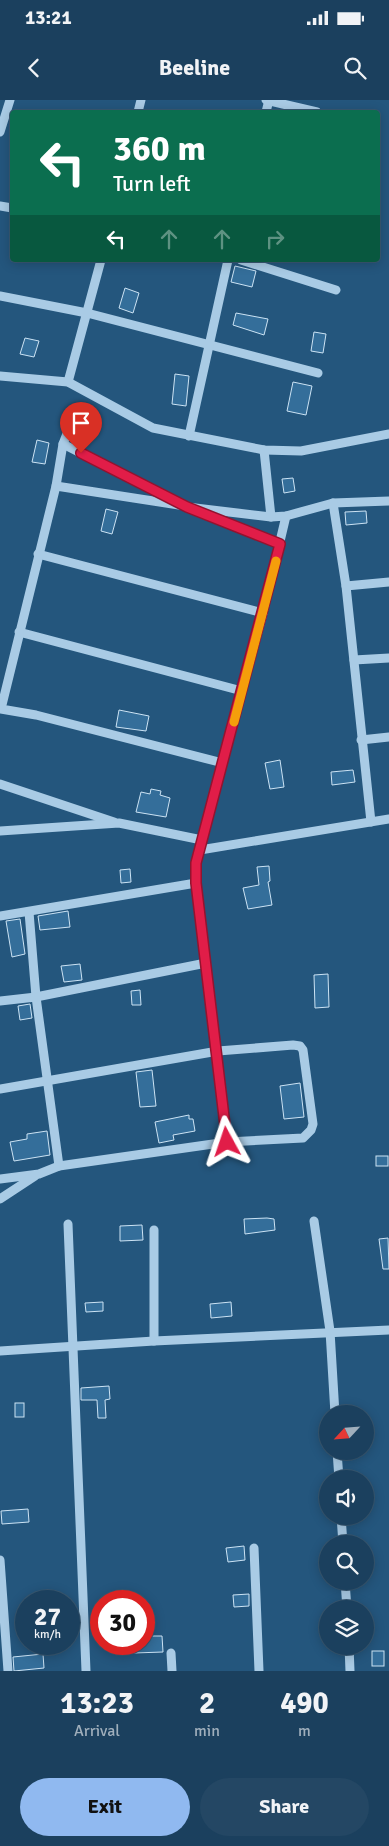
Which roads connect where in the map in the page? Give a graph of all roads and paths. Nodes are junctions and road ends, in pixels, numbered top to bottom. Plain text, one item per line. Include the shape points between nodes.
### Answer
1 (10, 100) edge
2 (268, 100) edge
3 (310, 110) edge
4 (9, 120) edge
5 (0, 132) edge
6 (100, 262) edge
7 (228, 262) edge
8 (247, 262) edge
9 (336, 290) dead end
10 (0, 296) edge
11 (87, 313) junction
12 (209, 346) junction
13 (318, 374) dead end
14 (0, 376) edge
15 (68, 382) junction
16 (72, 421) dead end
17 (389, 434) edge
18 (189, 436) junction
19 (63, 444) junction
20 (264, 450) junction
21 (56, 486) junction
22 (389, 501) edge
23 (333, 503) junction
24 (187, 507) junction
25 (286, 516) junction
26 (271, 517) junction
27 (280, 544) junction
28 (38, 554) junction
29 (389, 582) edge
30 (346, 586) junction
31 (263, 612) junction
32 (19, 632) junction
33 (389, 658) edge
34 (354, 660) junction
35 (242, 691) junction
36 (1, 712) edge
37 (389, 737) edge
38 (361, 740) junction
39 (223, 763) junction
40 (0, 784) edge
41 (389, 819) edge
42 (371, 822) junction
43 (119, 823) junction
44 (0, 831) edge
45 (202, 840) junction
46 (200, 850) junction
47 (196, 883) junction
48 (29, 912) junction
49 (0, 916) edge
50 (206, 963) junction
51 (36, 997) junction
52 (0, 1001) edge
53 (218, 1051) junction
54 (47, 1080) junction
55 (0, 1089) edge
56 (227, 1142) junction
57 (59, 1166) junction
58 (39, 1174) junction
59 (0, 1179) edge
60 (0, 1199) edge
61 (314, 1221) dead end
62 (68, 1224) dead end
63 (154, 1230) dead end
64 (389, 1330) edge
65 (330, 1331) junction
66 (154, 1340) junction
67 (73, 1345) junction
68 (0, 1351) edge
69 (334, 1405) edge
70 (254, 1548) dead end
71 (0, 1560) edge
72 (171, 1653) dead end
73 (349, 1655) edge
74 (8, 1671) edge
75 (86, 1671) edge
76 (172, 1671) edge
77 (259, 1671) edge
78 (350, 1671) edge

1 - 4 street
2 - 3 street
4 - 5 street
6 - 11 street
7 - 12 street
8 - 9 street
10 - 11 street
11 - 12 street
11 - 15 street
12 - 13 street
12 - 18 street
14 - 15 street
15 - 18 street via 153,428
16 - 19 street
17 - 20 street via 301,451
18 - 20 street
19 - 21 street
19 - 24 street
20 - 26 street
21 - 24 street
21 - 28 street
22 - 23 street
23 - 25 street
23 - 30 street
24 - 26 street
24 - 27 street
25 - 26 street
25 - 27 street
27 - 31 street
28 - 31 street
28 - 32 street
29 - 30 street
30 - 34 street
31 - 35 street
32 - 35 street
32 - 36 street
33 - 34 street
34 - 38 street
35 - 39 street
36 - 39 street via 36,715
37 - 38 street
38 - 42 street
39 - 45 street
40 - 43 street
41 - 42 street
42 - 46 street
43 - 44 street
43 - 45 street
45 - 46 street
46 - 47 street
47 - 48 street
47 - 50 street
48 - 49 street
48 - 51 street
50 - 51 street
50 - 53 street
51 - 52 street
51 - 54 street
53 - 54 street
53 - 56 street
53 - 56 street via 300,1046 313,1124 303,1138
54 - 55 street
54 - 57 street
56 - 57 street
57 - 58 street
58 - 59 street
58 - 60 street
61 - 65 street
62 - 67 street
63 - 66 street
64 - 65 street
65 - 66 street via 250,1338
65 - 69 street
66 - 67 street
67 - 68 street
67 - 75 street
70 - 77 street
71 - 74 street
72 - 76 street
73 - 78 street

